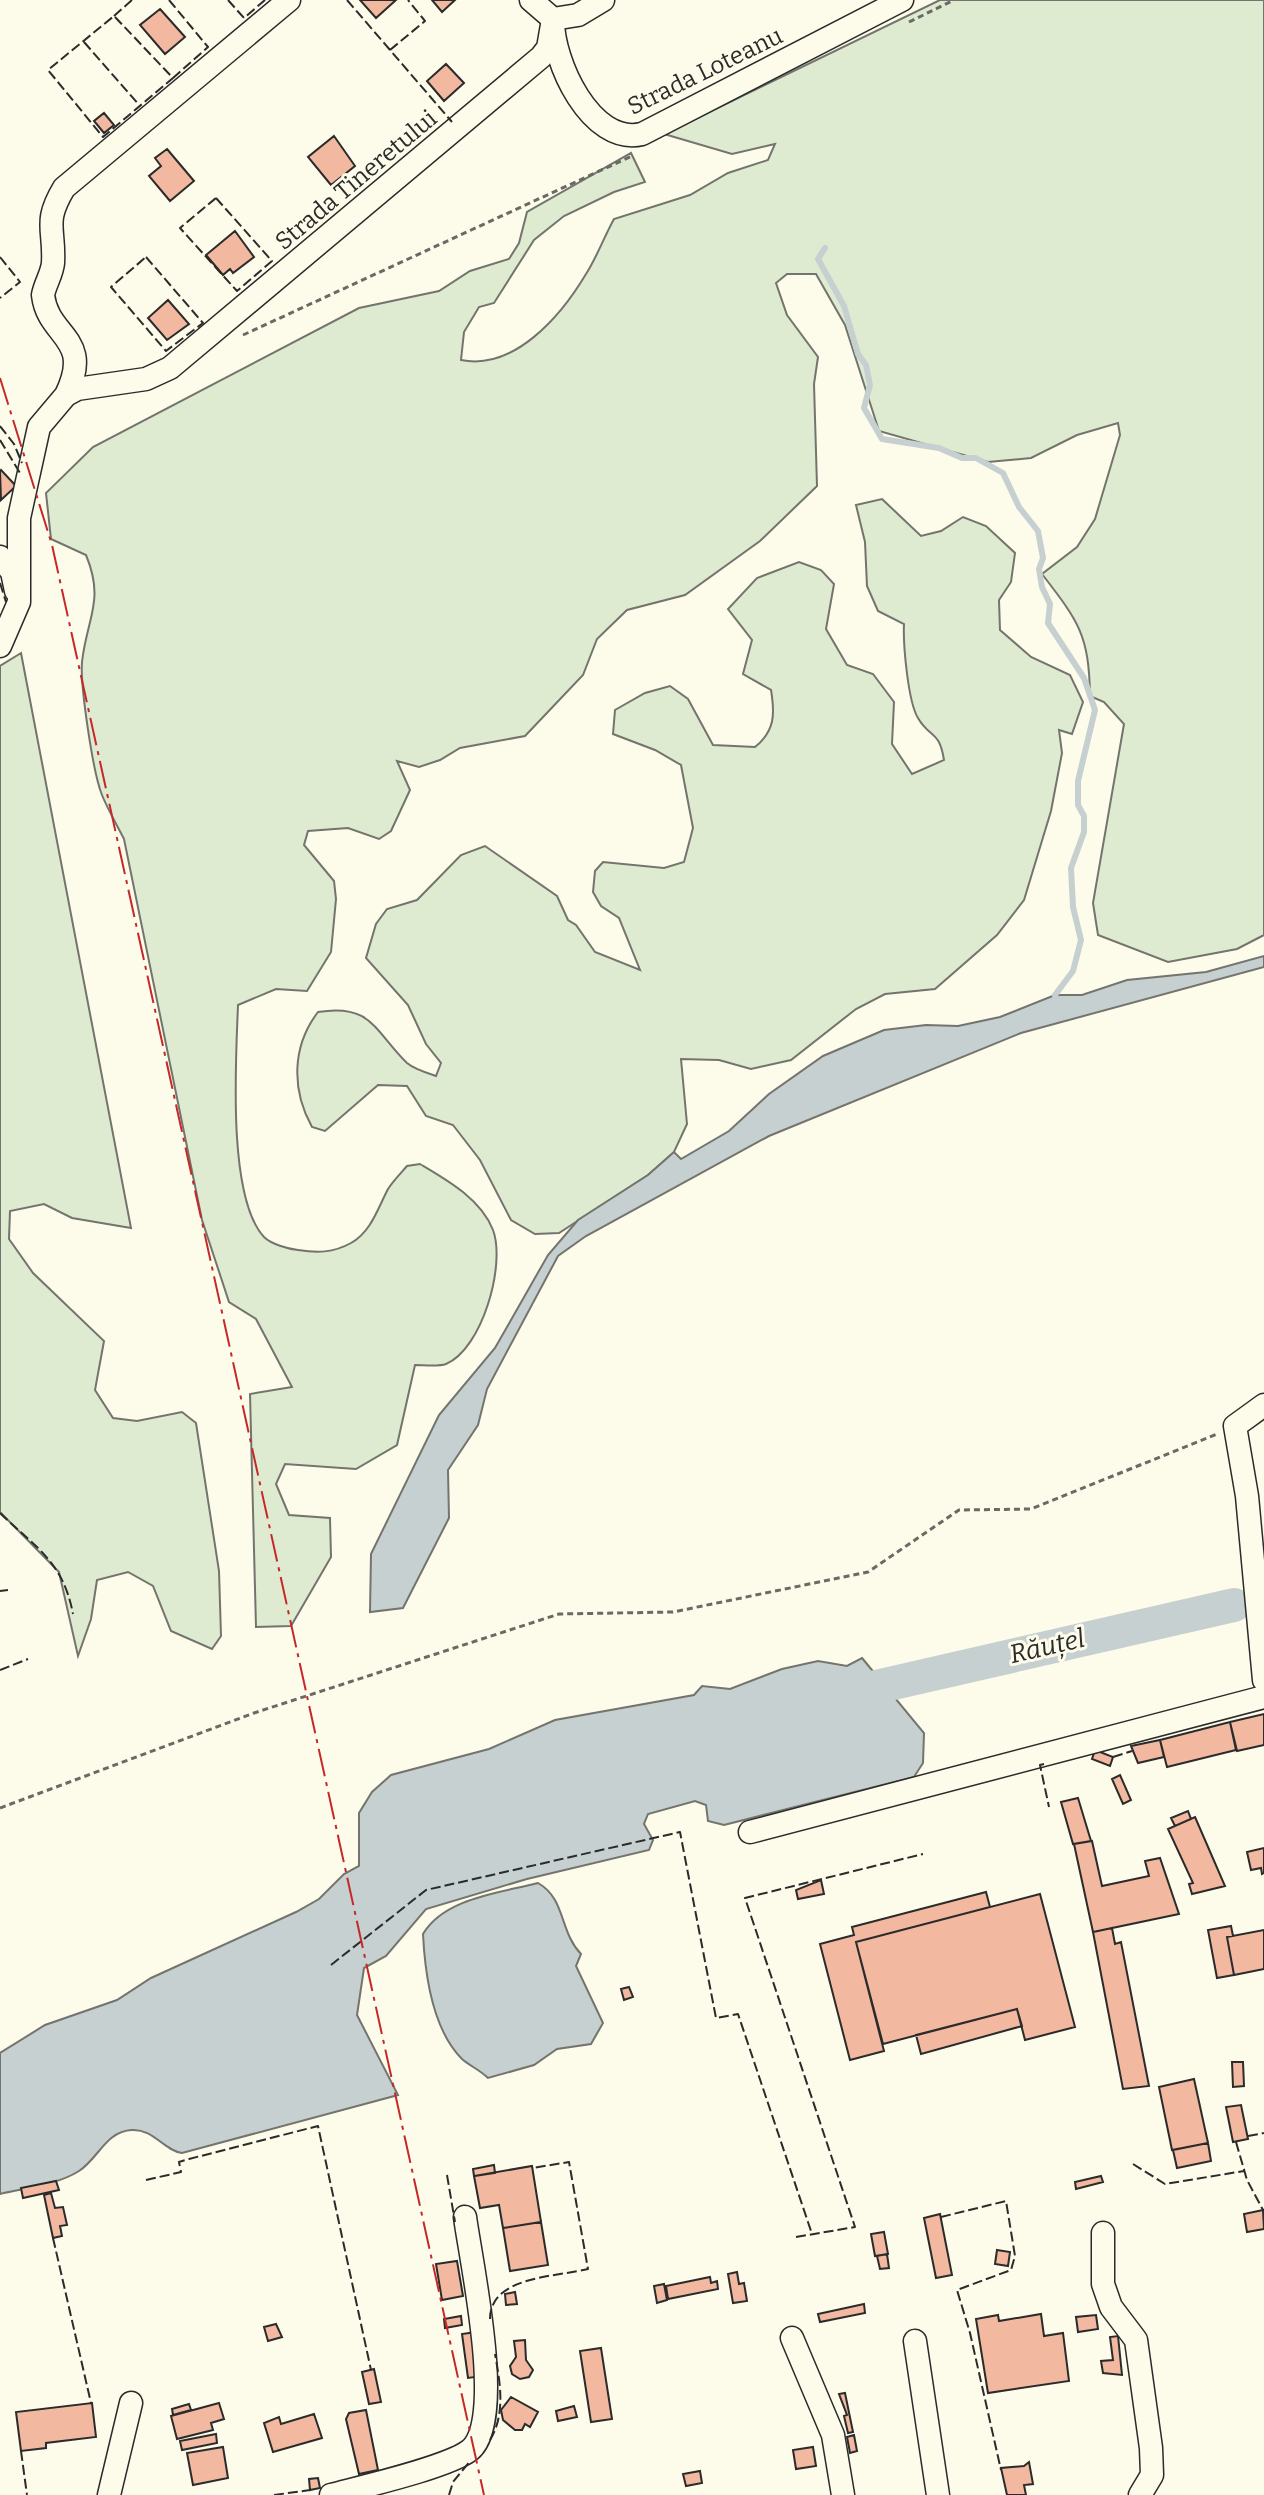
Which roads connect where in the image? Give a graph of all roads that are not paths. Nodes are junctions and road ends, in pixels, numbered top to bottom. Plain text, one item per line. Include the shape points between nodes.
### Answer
1 (289, 0) edge
2 (531, 0) edge
3 (603, 0) edge
4 (902, 0) edge
5 (553, 19) junction
6 (66, 395) junction
7 (19, 518) junction
8 (0, 540) edge
9 (0, 557) edge
10 (16, 615) junction
11 (0, 646) edge
12 (1264, 1405) edge
13 (1264, 1680) edge
14 (1264, 1697) edge
15 (750, 1832) dead end
16 (465, 2217) dead end
17 (1103, 2233) dead end
18 (792, 2338) dead end
19 (915, 2341) dead end
20 (131, 2403) dead end
21 (109, 2495) edge
22 (331, 2495) edge
23 (843, 2495) edge
24 (938, 2495) edge
25 (1140, 2495) edge

1 - 6 street via 64,188 53,206 53,265 43,295 74,352 74,379
2 - 5 street
3 - 5 street via 578,15
4 - 5 street, Strada Loteanu via 628,137 614,135 591,115 556,52
5 - 6 street, Strada Tineretului via 541,57 170,368 146,379 86,386
6 - 7 street via 39,427
7 - 8 street
7 - 10 street
9 - 10 street via 12,572
10 - 11 street
12 - 13 street via 1235,1426
14 - 15 street
16 - 22 street via 486,2371 481,2438 469,2451 409,2474
17 - 25 street via 1103,2284 1111,2307 1136,2340 1152,2475
18 - 23 street via 833,2435
19 - 24 street
20 - 21 street

